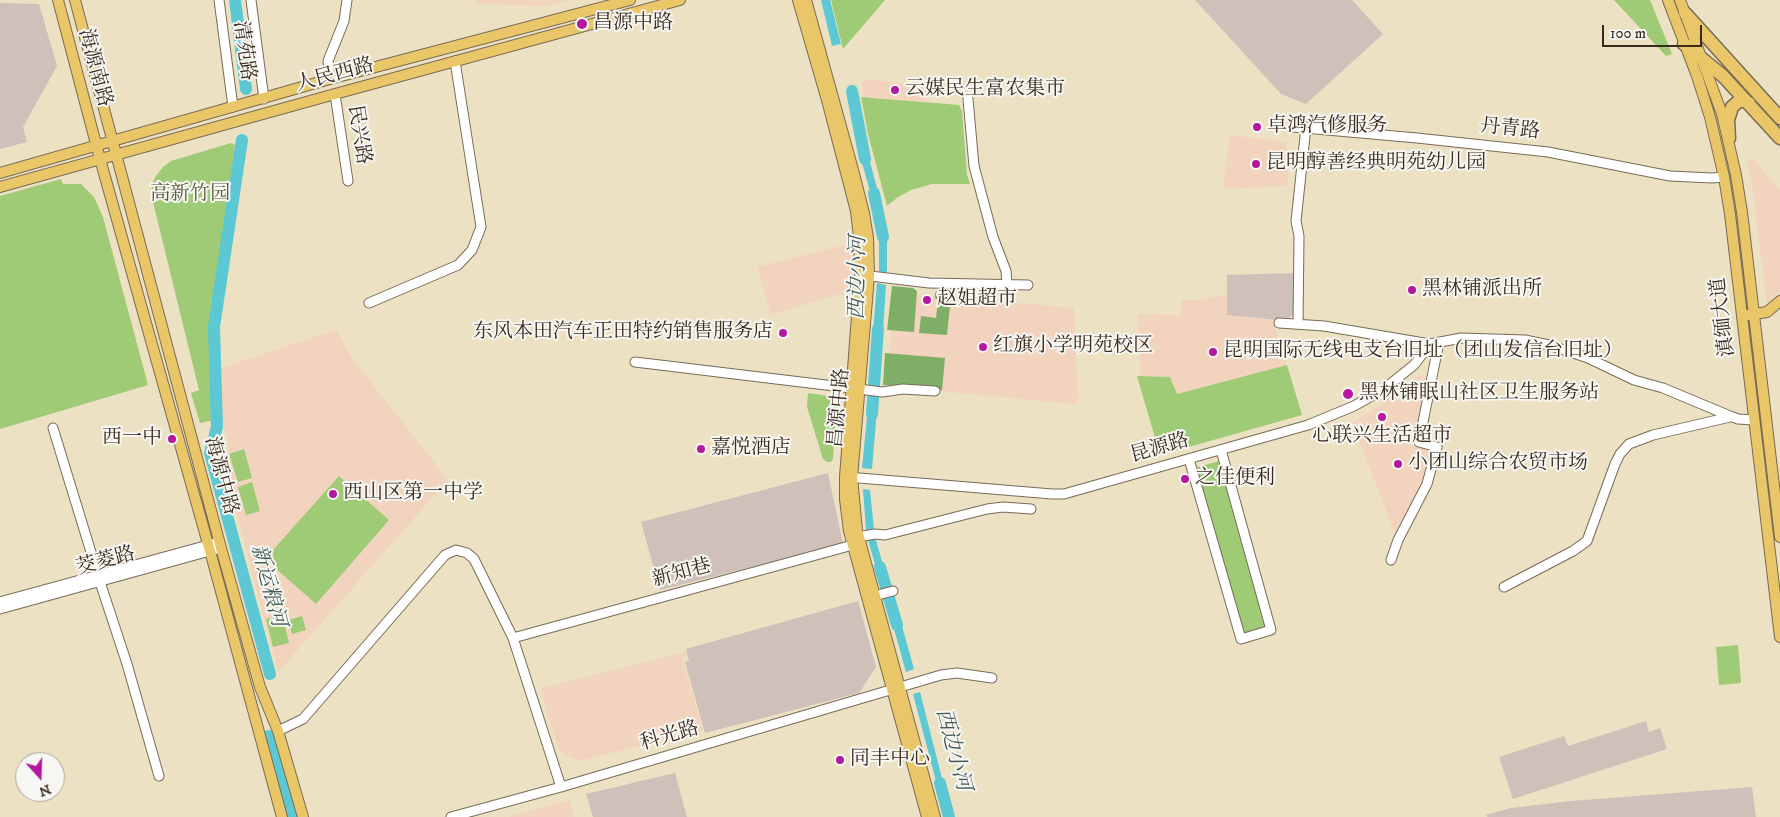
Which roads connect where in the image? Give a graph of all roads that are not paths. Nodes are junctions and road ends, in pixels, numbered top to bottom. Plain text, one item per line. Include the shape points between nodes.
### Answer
1 (58, 0) edge
2 (75, 0) edge
3 (218, 0) edge
4 (251, 0) edge
5 (347, 0) edge
6 (630, 0) edge
7 (680, 0) edge
8 (798, 0) edge
9 (806, 0) edge
10 (1668, 0) edge
11 (1680, 0) edge
12 (1686, 13) junction
13 (1684, 44) junction
14 (1702, 57) junction
15 (455, 61) junction
16 (330, 79) junction
17 (334, 94) junction
18 (264, 99) junction
19 (968, 100) dead end
20 (1749, 103) junction
21 (233, 107) junction
22 (1780, 118) edge
23 (1293, 127) dead end
24 (1306, 127) junction
25 (1729, 138) junction
26 (1780, 138) edge
27 (114, 140) junction
28 (97, 145) junction
29 (117, 155) junction
30 (100, 159) junction
31 (0, 173) edge
32 (1724, 177) junction
33 (348, 181) dead end
34 (0, 187) edge
35 (867, 276) junction
36 (1007, 284) junction
37 (1028, 285) dead end
38 (1780, 301) edge
39 (369, 303) dead end
40 (1754, 315) junction
41 (1741, 316) junction
42 (1279, 322) dead end
43 (1298, 324) junction
44 (1434, 343) junction
45 (635, 362) dead end
46 (859, 389) junction
47 (935, 391) dead end
48 (1730, 416) junction
49 (1754, 420) junction
50 (53, 428) dead end
51 (1221, 450) junction
52 (1189, 459) junction
53 (852, 478) junction
54 (1030, 509) dead end
55 (1780, 537) edge
56 (855, 541) junction
57 (215, 546) junction
58 (1391, 560) dead end
59 (99, 578) junction
60 (1504, 587) dead end
61 (893, 590) dead end
62 (876, 595) junction
63 (0, 602) edge
64 (0, 609) edge
65 (1780, 637) edge
66 (513, 638) junction
67 (992, 678) dead end
68 (895, 689) junction
69 (278, 731) junction
70 (158, 776) dead end
71 (561, 787) junction
72 (282, 817) edge
73 (303, 817) edge
74 (450, 817) edge
75 (927, 817) edge
76 (935, 817) edge

1 - 28 main road, 海源南路
2 - 27 main road, 海源南路
3 - 21 street, 清苑路
4 - 18 street
5 - 16 street via 344,21 328,61
6 - 16 main road, 人民西路
7 - 15 main road, 人民西路
8 - 35 main road, 昌源中路 via 856,211 860,258
9 - 35 main road, 昌源中路 via 864,213 868,238
10 - 13 main road, 滇缅大道
11 - 12 main road, 滇缅大道
12 - 14 main road, 滇缅大道
12 - 22 highway
13 - 14 highway
13 - 32 main road, 滇缅大道 via 1710,117
14 - 20 highway
14 - 25 main road, 滇缅大道
15 - 17 main road, 人民西路
15 - 39 street via 481,227 472,250 458,265
16 - 18 main road, 人民西路
17 - 29 main road, 人民西路
17 - 33 street, 民兴路
18 - 21 main road, 人民西路
19 - 36 street via 974,166 993,237 1006,270
20 - 25 highway via 1739,101 1732,107 1728,120
20 - 26 highway
21 - 27 main road, 人民西路
23 - 24 street, 丹青路
24 - 32 street, 丹青路 via 1548,152 1670,176
24 - 43 street via 1296,220 1299,236
25 - 40 main road, 滇缅大道 via 1742,212
27 - 28 main road, 人民西路
27 - 29 main road, 海源中路
28 - 30 main road, 海源中路
28 - 31 main road, 人民西路
29 - 30 main road, 人民西路
29 - 57 main road, 海源中路
30 - 34 main road, 人民西路
30 - 57 main road, 海源中路
32 - 41 main road, 滇缅大道
35 - 36 street via 929,283
35 - 46 main road, 昌源中路
36 - 37 street
38 - 40 main road via 1767,312
40 - 41 main road
40 - 55 main road, 滇缅大道
41 - 49 main road, 滇缅大道
42 - 43 street
43 - 44 street
44 - 48 street via 1475,338 1525,340 1548,345
44 - 51 street, 昆源路 via 1414,365 1384,389 1354,406 1308,425
44 - 58 street via 1419,442 1437,447 1427,484
45 - 46 street
46 - 47 street
46 - 53 main road, 昌源中路
48 - 49 street
48 - 60 street via 1629,444 1615,464 1587,541
49 - 65 main road, 滇缅大道
50 - 59 street
51 - 52 street, 昆源路
51 - 52 street via 1271,630 1241,639
52 - 53 street, 昆源路 via 1058,494
53 - 56 main road, 昌源中路 via 845,500
54 - 56 street, 新知巷 via 996,507
56 - 62 main road, 昌源中路
56 - 66 street, 新知巷
56 - 68 main road, 昌源中路
57 - 59 street, 茭菱路
57 - 69 main road, 海源中路 via 260,686
57 - 72 main road, 海源中路
59 - 63 street, 茭菱路
59 - 64 street, 茭菱路
59 - 70 street
61 - 62 street
62 - 68 main road, 昌源中路
66 - 69 street via 474,559 456,550 445,555 303,719
66 - 71 street
67 - 68 street, 科光路 via 957,673
68 - 71 street, 科光路
68 - 75 main road, 昌源中路
68 - 76 main road, 昌源中路
69 - 73 main road, 海源中路
71 - 74 street, 科光路

